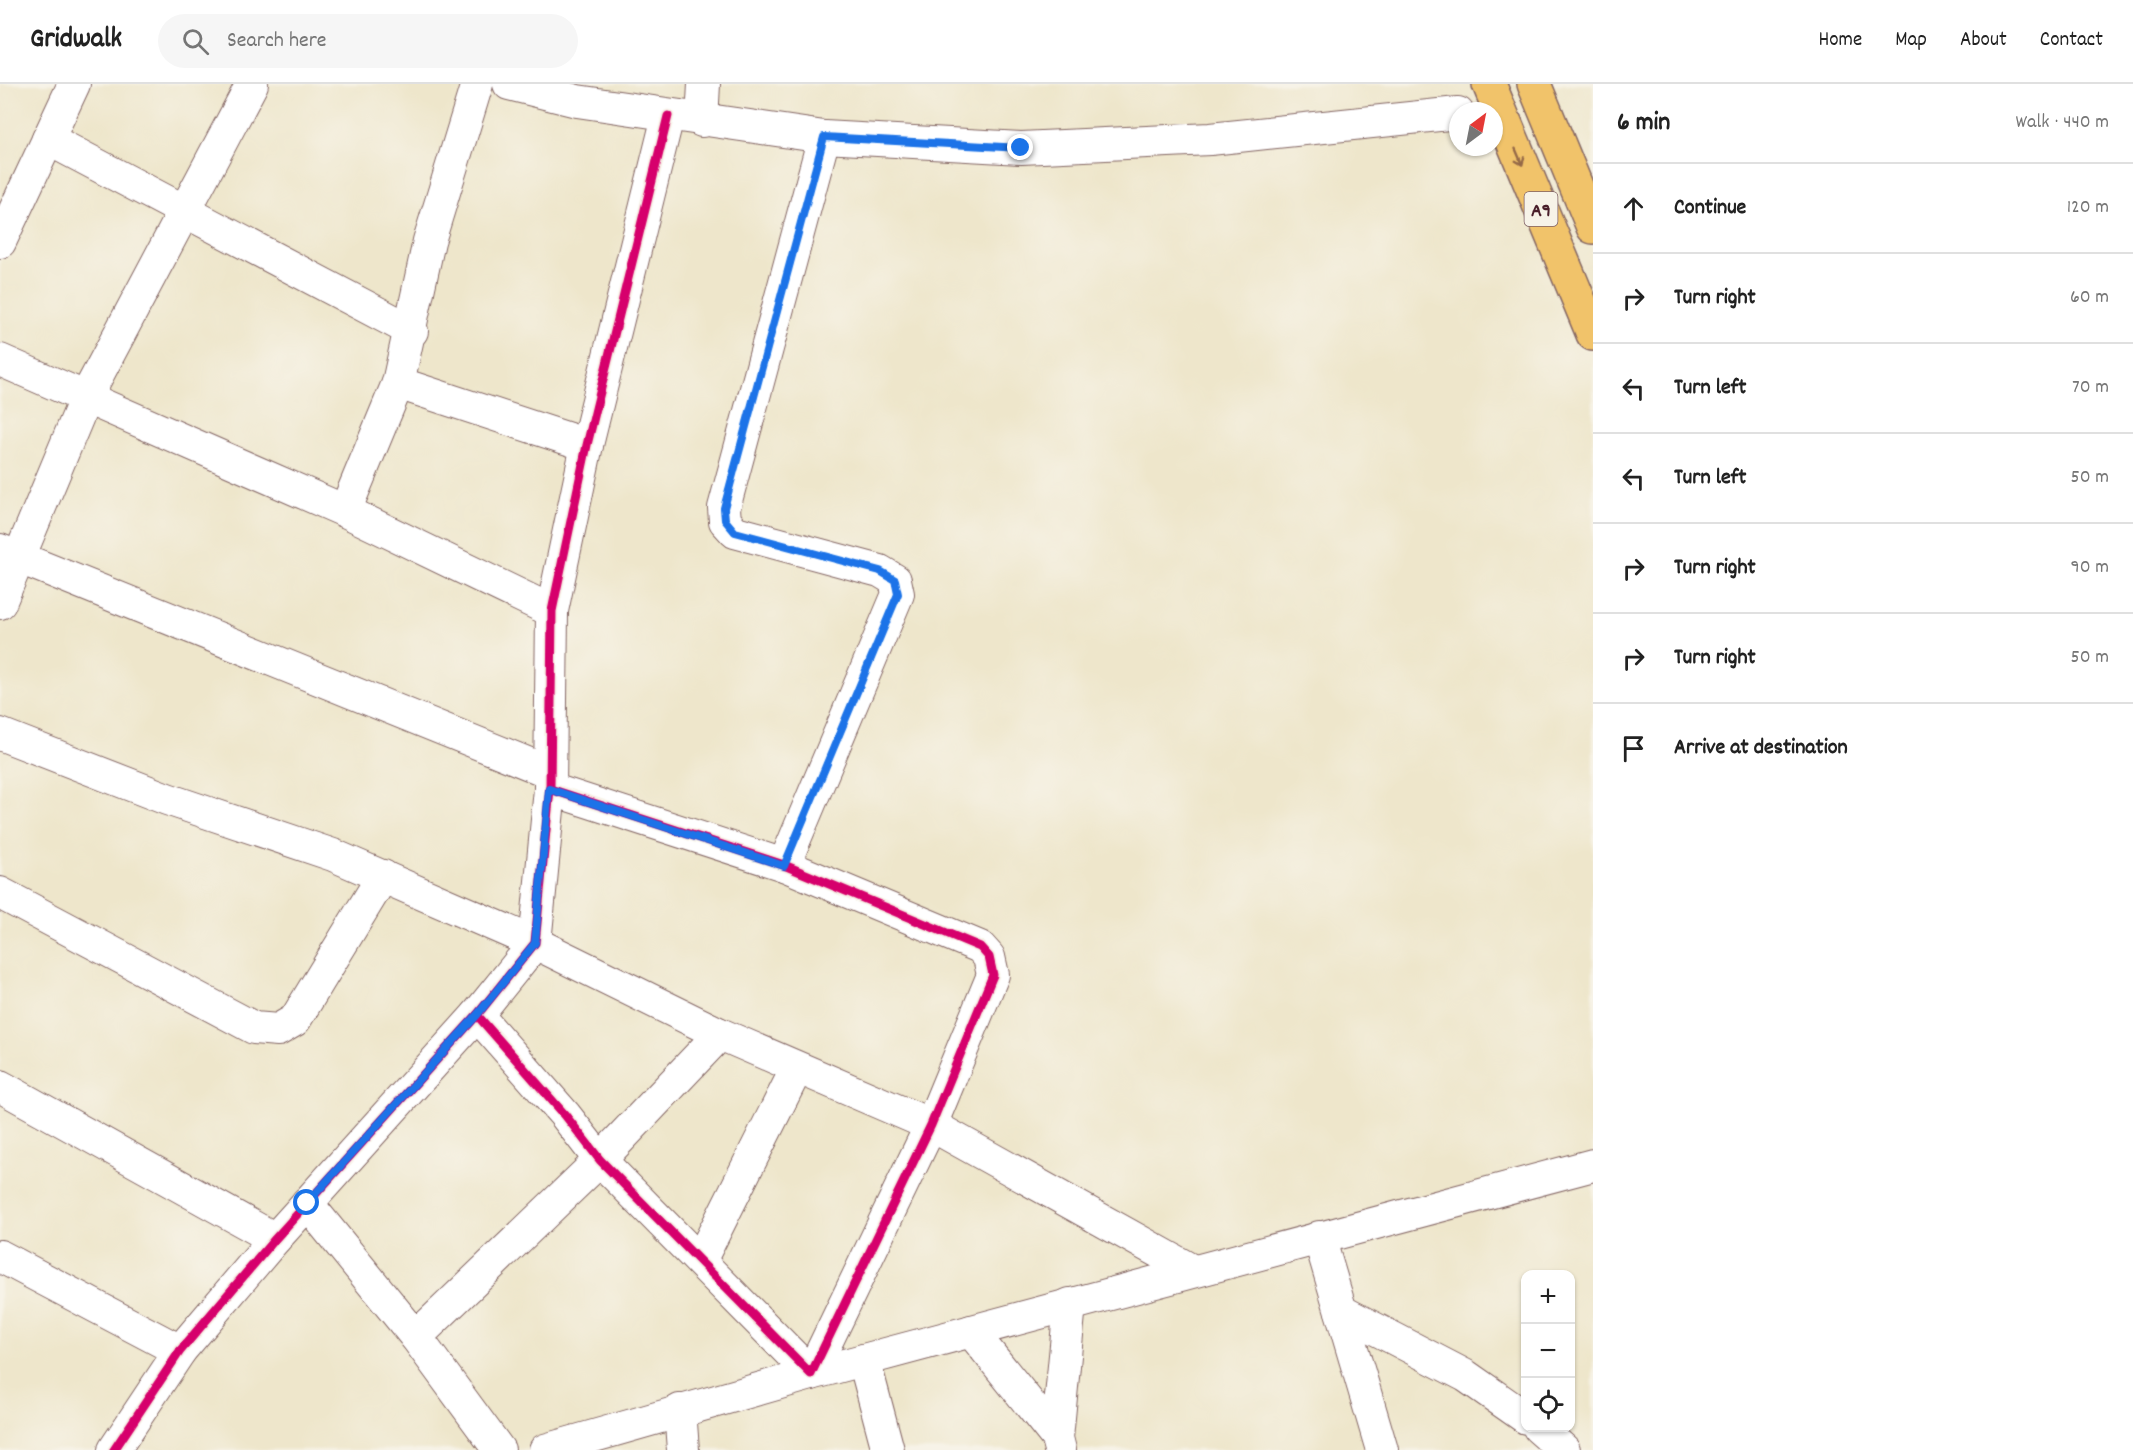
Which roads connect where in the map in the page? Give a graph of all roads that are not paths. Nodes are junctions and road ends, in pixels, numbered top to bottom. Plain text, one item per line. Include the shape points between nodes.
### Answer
1 (74, 84) edge
2 (252, 84) edge
3 (477, 84) edge
4 (509, 84) edge
5 (704, 84) edge
6 (1534, 84) edge
7 (1487, 101) edge
8 (1449, 113) edge
9 (668, 116) junction
10 (702, 121) junction
11 (824, 137) junction
12 (48, 139) junction
13 (184, 212) junction
14 (1593, 227) edge
15 (0, 242) edge
16 (412, 331) junction
17 (1593, 334) edge
18 (0, 360) edge
19 (398, 383) junction
20 (86, 397) junction
21 (587, 445) junction
22 (345, 511) junction
23 (9, 554) edge
24 (0, 603) edge
25 (552, 611) junction
26 (0, 734) edge
27 (549, 780) junction
28 (784, 866) junction
29 (383, 876) junction
30 (0, 893) edge
31 (535, 943) junction
32 (477, 1015) junction
33 (720, 1034) junction
34 (796, 1068) junction
35 (0, 1086) edge
36 (931, 1125) junction
37 (600, 1160) junction
38 (1593, 1165) edge
39 (307, 1203) junction
40 (1319, 1237) junction
41 (275, 1239) junction
42 (0, 1256) edge
43 (700, 1262) junction
44 (1193, 1271) junction
45 (1070, 1304) junction
46 (1341, 1311) junction
47 (971, 1331) junction
48 (416, 1336) junction
49 (180, 1351) junction
50 (864, 1360) junction
51 (811, 1374) junction
52 (680, 1410) junction
53 (1521, 1414) edge
54 (1545, 1432) edge
55 (1058, 1444) edge
56 (114, 1450) edge
57 (499, 1450) edge
58 (545, 1450) edge
59 (683, 1450) edge
60 (888, 1450) edge
61 (1382, 1450) edge
62 (1564, 1450) edge

1 - 12 street
2 - 13 street
3 - 16 street via 429,241
4 - 9 street via 577,101
5 - 10 street
6 - 14 highway, A9
7 -> 17 highway, A9
8 - 11 street via 1210,139 1021,148
9 - 10 street
9 - 21 street
10 - 11 street
11 - 28 street via 724,508 725,520 735,532 880,571 895,580 898,594
12 - 13 street
12 - 15 street
13 - 16 street
13 - 20 street
16 - 19 street
18 - 20 street
19 - 21 street
19 - 22 street
20 - 22 street
20 - 23 street
21 - 25 street
22 - 25 street
23 - 24 street
23 - 27 street
25 - 27 street
26 - 29 street
27 - 28 street
27 - 31 street
28 - 36 street via 980,947 990,957 993,975
29 - 30 street via 295,1020 278,1030 254,1028
29 - 31 street
31 - 32 street
31 - 33 street
32 - 37 street
32 - 39 street
33 - 34 street
33 - 37 street
34 - 36 street
34 - 43 street
35 - 41 street
36 - 44 street
36 - 51 street
37 - 43 street
37 - 48 street
38 - 40 street
39 - 41 street
39 - 48 street
40 - 44 street
40 - 46 street
41 - 49 street
42 - 49 street
43 - 51 street
44 - 45 street
45 - 47 street
45 - 55 street
46 - 53 street via 1466,1376
46 - 61 street
47 - 50 street
47 - 55 street
48 - 57 street
49 - 56 street
50 - 51 street
50 - 60 street
51 - 52 street
52 - 58 street
52 - 59 street
54 - 62 street

